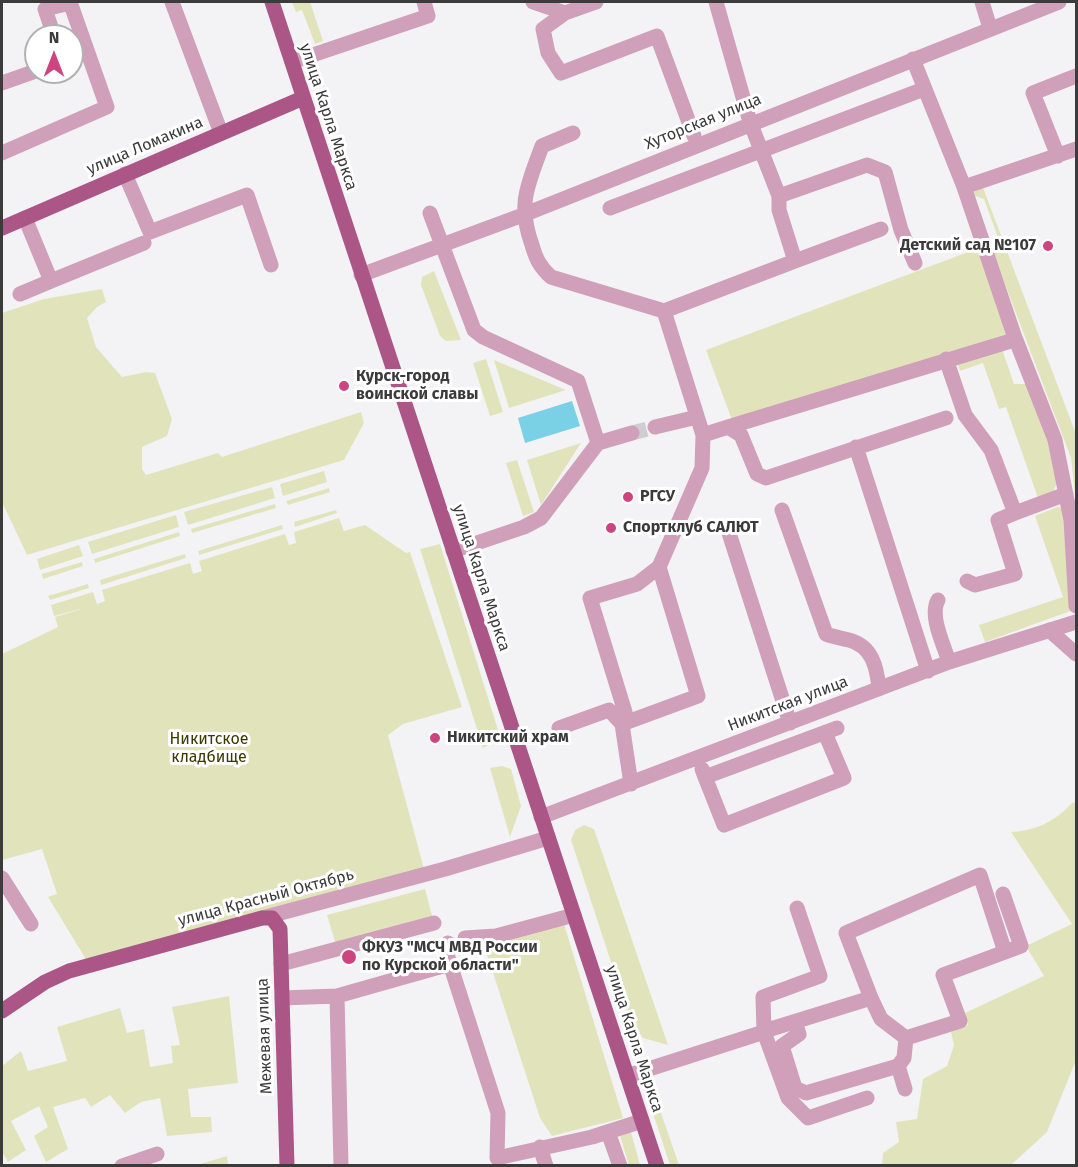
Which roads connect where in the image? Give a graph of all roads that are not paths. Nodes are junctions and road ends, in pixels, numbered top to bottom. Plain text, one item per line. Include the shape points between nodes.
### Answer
1 (70, 2) edge
2 (172, 2) edge
3 (272, 2) edge
4 (424, 2) edge
5 (533, 2) edge
6 (596, 2) edge
7 (716, 2) edge
8 (982, 2) edge
9 (1059, 2) edge
10 (44, 5) edge
11 (565, 13) junction
12 (50, 24) edge
13 (990, 28) junction
14 (913, 59) junction
15 (292, 62) junction
16 (24, 75) edge
17 (1077, 76) edge
18 (2, 83) edge
19 (924, 89) junction
20 (303, 98) junction
21 (750, 122) junction
22 (573, 133) dead end
23 (221, 134) junction
24 (694, 135) dead end
25 (1077, 149) edge
26 (761, 150) junction
27 (2, 153) edge
28 (1058, 156) junction
29 (125, 174) junction
30 (964, 187) junction
31 (779, 196) junction
32 (610, 208) dead end
33 (430, 213) dead end
34 (523, 214) junction
35 (25, 218) junction
36 (2, 228) edge
37 (881, 229) dead end
38 (144, 243) dead end
39 (441, 245) junction
40 (795, 261) junction
41 (915, 263) dead end
42 (271, 265) dead end
43 (361, 275) junction
44 (51, 281) junction
45 (20, 294) dead end
46 (664, 311) junction
47 (1014, 335) junction
48 (946, 359) junction
49 (697, 417) junction
50 (946, 418) dead end
51 (655, 427) tunnel mouth
52 (728, 427) junction
53 (632, 433) tunnel mouth
54 (704, 435) junction
55 (598, 443) junction
56 (856, 447) junction
57 (1066, 494) junction
58 (782, 510) dead end
59 (1015, 513) junction
60 (1074, 519) edge
61 (728, 530) dead end
62 (453, 551) junction
63 (659, 567) junction
64 (967, 581) dead end
65 (938, 600) dead end
66 (1077, 606) edge
67 (1075, 624) edge
68 (1049, 630) junction
69 (1077, 654) edge
70 (949, 662) junction
71 (928, 671) junction
72 (879, 689) junction
73 (790, 723) junction
74 (622, 724) junction
75 (559, 728) dead end
76 (698, 758) junction
77 (705, 777) junction
78 (631, 784) junction
79 (542, 817) junction
80 (548, 838) junction
81 (2, 878) edge
82 (1003, 894) dead end
83 (797, 908) dead end
84 (574, 915) junction
85 (262, 918) junction
86 (434, 923) dead end
87 (32, 924) dead end
88 (465, 938) dead end
89 (448, 943) dead end
90 (1005, 952) junction
91 (281, 964) junction
92 (450, 964) junction
93 (338, 996) junction
94 (282, 998) junction
95 (871, 998) junction
96 (2, 1011) edge
97 (795, 1022) junction
98 (764, 1032) junction
99 (906, 1038) junction
100 (898, 1066) junction
101 (627, 1076) junction
102 (905, 1089) dead end
103 (867, 1098) dead end
104 (642, 1120) junction
105 (609, 1132) junction
106 (540, 1147) junction
107 (157, 1154) dead end
108 (497, 1162) edge
109 (122, 1166) edge
110 (287, 1166) edge
111 (341, 1166) edge
112 (546, 1166) edge
113 (620, 1166) edge
114 (657, 1166) edge

1 - 10 street
1 - 27 street via 107,107
2 - 23 street
3 - 15 main road, улица Карла Маркса
4 - 15 street via 428,16
5 - 11 street
6 - 11 street
7 - 21 street
8 - 13 street
9 - 13 street, Хуторская улица
10 - 12 street
11 - 24 street via 543,29 548,53 561,73 657,36
13 - 14 street, Хуторская улица
14 - 19 street
14 - 21 street, Хуторская улица
15 - 20 main road, улица Карла Маркса
16 - 18 street
17 - 28 street via 1033,93
19 - 26 street
19 - 30 street
20 - 23 main road, улица Ломакина
20 - 43 main road, улица Карла Маркса
21 - 26 street
21 - 34 street, Хуторская улица
22 - 34 street via 542,146 525,192
23 - 29 main road, улица Ломакина
25 - 28 street
26 - 31 street
26 - 32 street
28 - 30 street
29 - 35 main road, улица Ломакина
29 - 42 street via 150,232 247,195
30 - 47 street
31 - 40 street via 779,210
31 - 41 street via 867,165 885,172
33 - 39 street
34 - 39 street, Хуторская улица
34 - 46 street via 539,265 550,277
35 - 36 main road, улица Ломакина
35 - 44 street
37 - 40 street
38 - 44 street
39 - 43 street, Хуторская улица
39 - 55 street via 474,330 578,381
40 - 46 street
43 - 62 main road, улица Карла Маркса
44 - 45 street
46 - 49 street
47 - 48 street via 1014,340
47 - 57 street via 1055,440
48 - 52 street
48 - 59 street via 965,415 992,450
49 - 51 street
49 - 54 street
50 - 56 street
52 - 54 street
52 - 56 street via 741,435 757,474 766,478
53 - 55 street
54 - 63 street via 702,468
55 - 62 street via 541,518
56 - 71 street
57 - 59 street
57 - 60 street
58 - 72 street via 826,634 852,641 870,653 878,672
59 - 64 street via 998,520 1015,574 975,585
60 - 66 street
61 - 73 street
62 - 79 main road, улица Карла Маркса
63 - 74 street via 637,584 590,598 625,712
63 - 74 street via 698,696
65 - 70 street via 935,618
67 - 68 street, Никитская улица
68 - 69 street
68 - 70 street, Никитская улица
70 - 71 street, Никитская улица
71 - 72 street, Никитская улица
72 - 73 street, Никитская улица
73 - 76 street, Никитская улица
74 - 75 street via 609,710
74 - 78 street
76 - 77 street
76 - 78 street, Никитская улица
77 - 77 street via 831,730 844,778 724,825
78 - 79 street, Никитская улица
79 - 80 main road, улица Карла Маркса
80 - 84 main road, улица Карла Маркса
80 - 85 street, улица Красный Октябрь
81 - 87 street
82 - 90 street via 1021,946
83 - 98 street via 820,976 763,997
84 - 88 street via 496,936
84 - 101 main road, улица Карла Маркса
85 - 91 main road, Межевая улица via 273,918 279,926
85 - 96 main road, улица Красный Октябрь via 69,971
86 - 91 street
89 - 92 street
90 - 95 street via 980,874 846,933
90 - 99 street via 943,975 960,1021
91 - 94 main road, Межевая улица
92 - 93 street
92 - 108 street via 498,1113
93 - 94 street
93 - 111 street
94 - 110 main road, Межевая улица
95 - 97 street
95 - 99 street via 881,1019
97 - 98 street
97 - 100 street via 800,1034 782,1046 795,1088 800,1091 806,1093
98 - 101 street
98 - 103 street via 788,1098 808,1118
99 - 100 street via 904,1058
100 - 102 street
101 - 104 main road, улица Карла Маркса
104 - 105 street
104 - 114 main road, улица Карла Маркса
105 - 106 street
105 - 113 street
106 - 108 street
106 - 112 street
107 - 109 street

